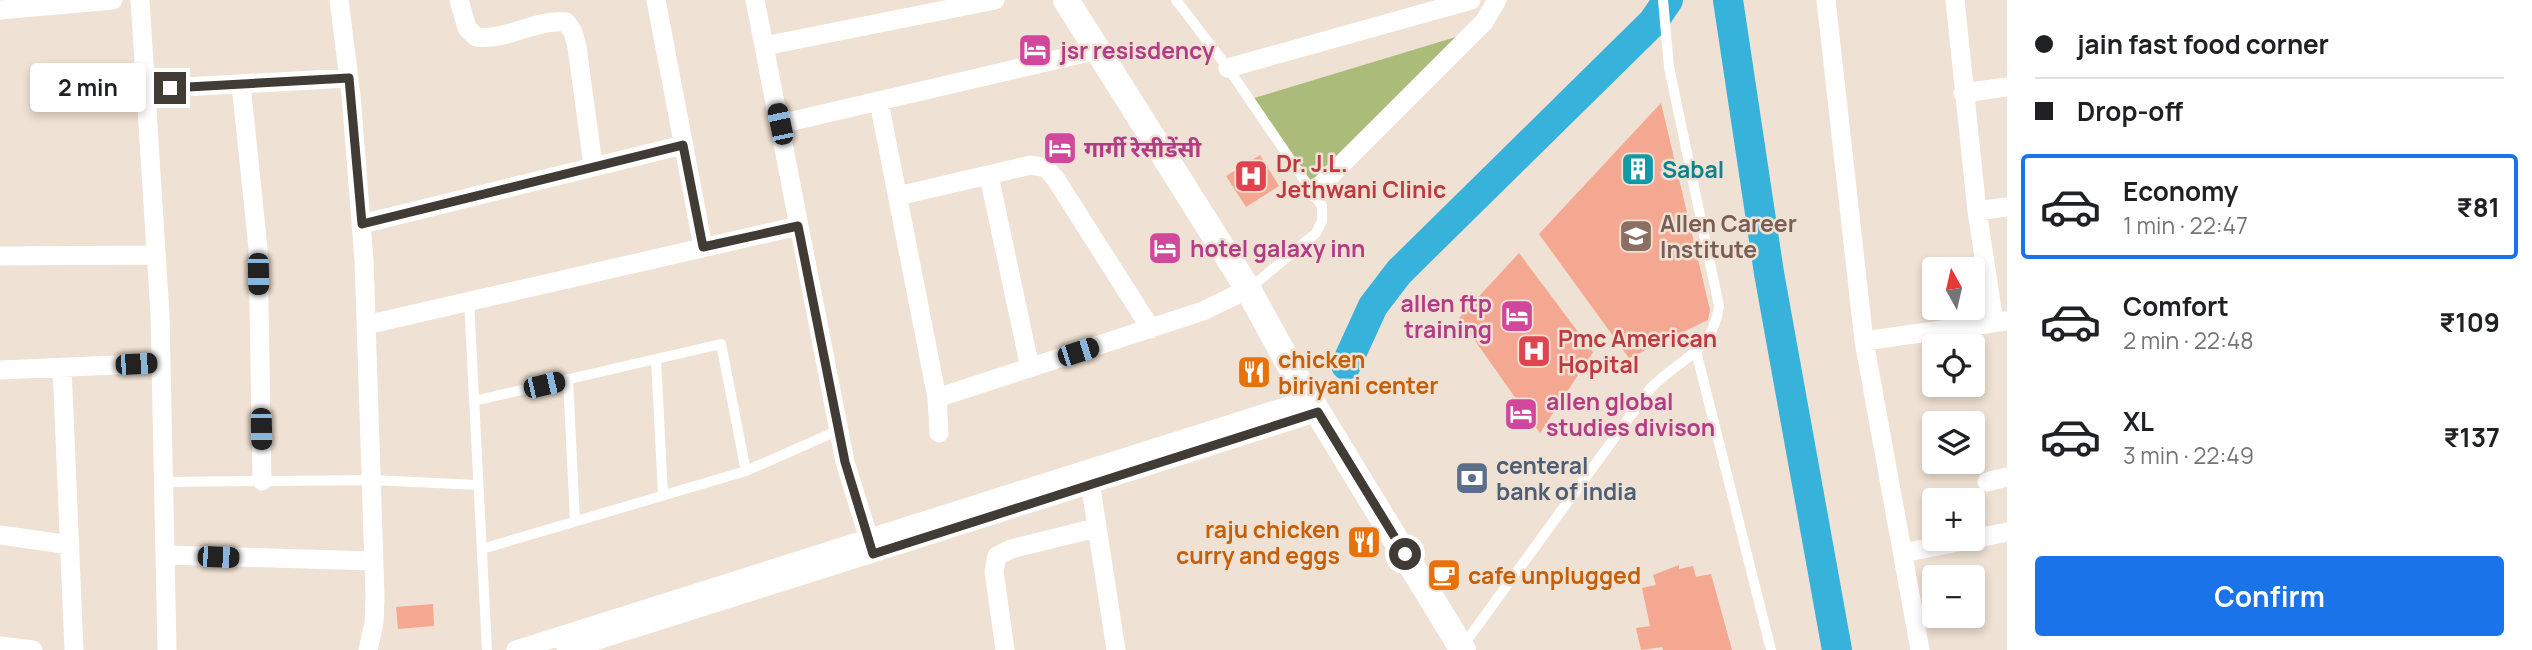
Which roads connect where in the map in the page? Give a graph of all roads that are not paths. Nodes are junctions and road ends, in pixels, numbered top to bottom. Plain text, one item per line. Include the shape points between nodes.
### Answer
1 (113, 0) edge
2 (140, 0) edge
3 (339, 0) edge
4 (459, 0) edge
5 (656, 0) edge
6 (755, 0) edge
7 (995, 0) edge
8 (1066, 0) edge
9 (1176, 0) edge
10 (1471, 0) edge
11 (1496, 0) edge
12 (1663, 0) edge
13 (1826, 0) edge
14 (1955, 0) edge
15 (62, 2) edge
16 (0, 10) edge
17 (764, 46) junction
18 (1098, 50) junction
19 (1228, 68) junction
20 (349, 78) junction
21 (241, 84) junction
22 (2007, 87) edge
23 (146, 89) junction
24 (1963, 93) junction
25 (879, 102) junction
26 (780, 124) junction
27 (683, 145) junction
28 (593, 165) junction
29 (989, 176) junction
30 (1314, 192) junction
31 (898, 195) junction
32 (2007, 206) edge
33 (1977, 211) junction
34 (362, 224) junction
35 (798, 226) junction
36 (703, 247) junction
37 (156, 255) junction
38 (0, 256) edge
39 (1248, 289) junction
40 (469, 301) junction
41 (2000, 322) edge
42 (366, 325) junction
43 (1151, 329) junction
44 (1864, 341) junction
45 (1696, 351) junction
46 (656, 359) junction
47 (161, 363) junction
48 (62, 367) junction
49 (1030, 368) junction
50 (0, 370) edge
51 (568, 379) junction
52 (937, 398) junction
53 (474, 401) junction
54 (1314, 406) junction
55 (839, 430) junction
56 (939, 433) dead end
57 (746, 471) junction
58 (1089, 477) junction
59 (2007, 478) edge
60 (371, 480) junction
61 (261, 481) junction
62 (164, 482) junction
63 (1987, 482) dead end
64 (478, 485) junction
65 (663, 495) junction
66 (575, 521) junction
67 (1096, 528) junction
68 (2007, 532) edge
69 (0, 535) edge
70 (70, 545) junction
71 (872, 546) junction
72 (481, 549) junction
73 (1903, 553) junction
74 (165, 555) junction
75 (374, 561) junction
76 (0, 646) edge
77 (1463, 649) edge
78 (33, 650) edge
79 (74, 650) edge
80 (167, 650) edge
81 (369, 650) edge
82 (487, 650) edge
83 (516, 650) edge
84 (566, 650) edge
85 (1004, 650) edge
86 (1116, 650) edge
87 (1771, 650) edge
88 (1920, 650) edge

1 - 15 street
2 - 23 street
3 - 20 street
4 - 28 street via 467,28 476,37 491,39 546,20 566,22 576,47
5 - 27 street
6 - 17 street
7 - 17 street
8 - 18 street
9 - 19 lane
10 - 19 street
11 - 30 street via 1484,22
12 - 45 lane via 1669,67 1720,306 1716,328
13 - 44 street
14 - 24 street
15 - 16 street
17 - 26 street
18 - 25 street
18 - 39 street
19 - 30 lane
20 - 21 street
20 - 34 street
21 - 23 street
21 - 61 street via 258,248
22 - 24 street
23 - 37 street
24 - 33 street
25 - 26 street
25 - 31 street
26 - 35 street
27 - 28 street
27 - 36 street
28 - 34 street
29 - 31 street
29 - 43 street via 1031,165 1045,168
29 - 49 street
30 - 39 lane via 1322,206 1316,233
31 - 52 street
32 - 33 street
33 - 41 street
34 - 42 street
35 - 36 street
35 - 55 street
36 - 40 street
37 - 38 street
37 - 47 street
39 - 43 street
39 - 54 street
40 - 42 street
40 - 53 lane
41 - 44 street
42 - 60 street
43 - 49 street
44 - 73 street
45 - 77 lane via 1650,389
45 - 87 lane
46 - 51 lane
46 - 57 lane via 721,344
46 - 65 lane
47 - 48 street
47 - 62 street
48 - 50 street
48 - 70 street
49 - 52 street
51 - 53 lane
51 - 66 lane
52 - 56 street
53 - 64 lane
54 - 58 street
54 - 77 street
55 - 57 lane
55 - 71 street
57 - 65 lane
58 - 67 street
58 - 71 street
59 - 63 street
60 - 61 lane
60 - 64 lane
60 - 75 street
61 - 62 lane
62 - 74 street
64 - 72 lane
65 - 66 lane
66 - 72 lane
67 - 85 street via 997,556 994,571
67 - 86 street
68 - 73 street
69 - 70 street
70 - 79 street
71 - 83 street
71 - 84 street
72 - 82 lane
73 - 88 street
74 - 75 street
74 - 80 street
75 - 81 street
76 - 78 street

